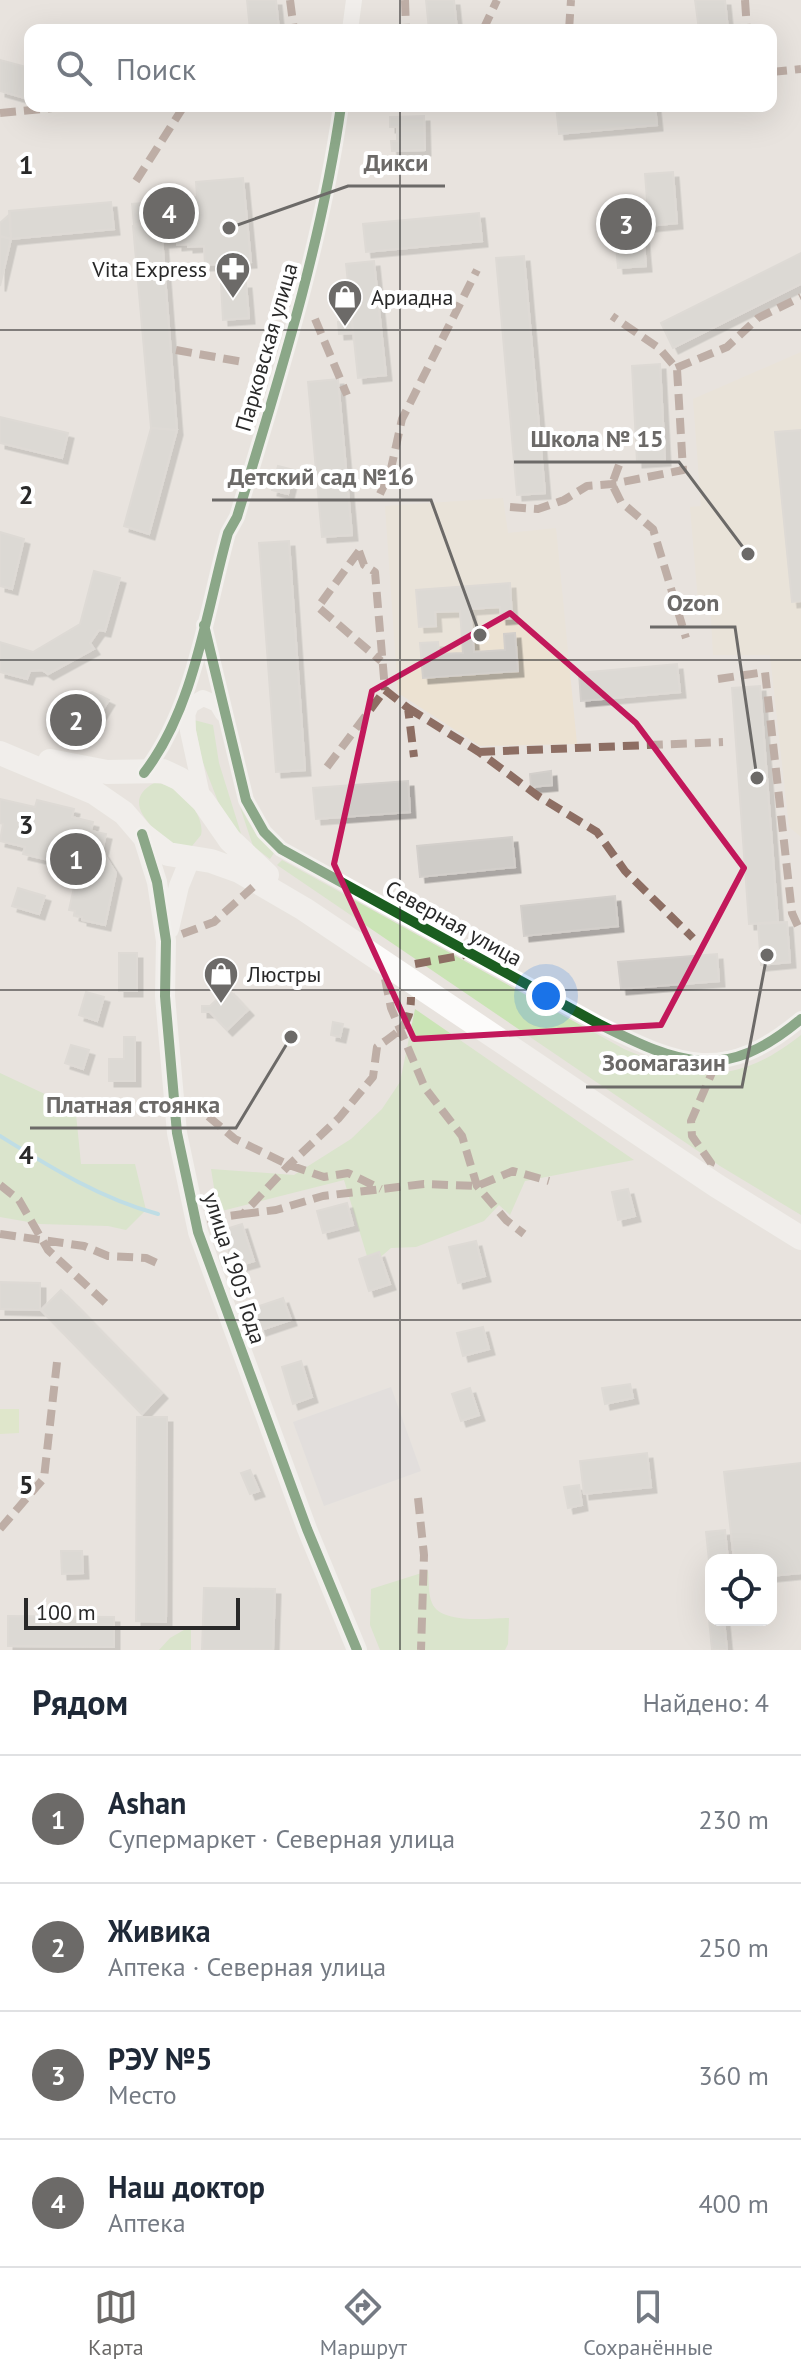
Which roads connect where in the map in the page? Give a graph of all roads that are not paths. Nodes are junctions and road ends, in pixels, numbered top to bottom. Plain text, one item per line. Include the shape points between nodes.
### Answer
1 (354, 0) edge
2 (351, 24) edge
3 (340, 112) edge
4 (204, 625) junction
5 (187, 691) junction
6 (187, 715) junction
7 (227, 722) junction
8 (0, 753) edge
9 (144, 773) junction
10 (206, 805) junction
11 (138, 829) junction
12 (190, 859) junction
13 (227, 867) junction
14 (179, 886) junction
15 (304, 909) junction
16 (166, 941) junction
17 (801, 1019) edge
18 (801, 1238) edge
19 (357, 1650) edge

1 - 2 street
3 - 4 street, Парковская улица via 311,265
4 - 5 street, Парковская улица
4 - 7 street, Северная улица
5 - 6 street, Парковская улица
5 - 9 street, Парковская улица via 166,741
6 - 7 street via 197,700 209,699
6 - 10 street, Парковская улица
7 - 17 street, Северная улица via 246,800 281,849 496,970 647,1048 697,1062 744,1056 775,1041
8 - 9 main road via 107,772
8 - 11 main road via 95,793
9 - 10 main road via 170,774
9 - 11 main road via 130,795 129,812
10 - 12 main road via 213,819 210,836
10 - 15 main road via 242,853
11 - 12 main road via 168,854
11 - 16 street, улица 1905 Года via 153,866
12 - 13 main road
12 - 14 street, улица 1905 Года
13 - 14 street via 203,869
13 - 15 main road
14 - 16 street, улица 1905 Года
15 - 18 main road
16 - 19 street, улица 1905 Года via 165,996 177,1133 198,1232

